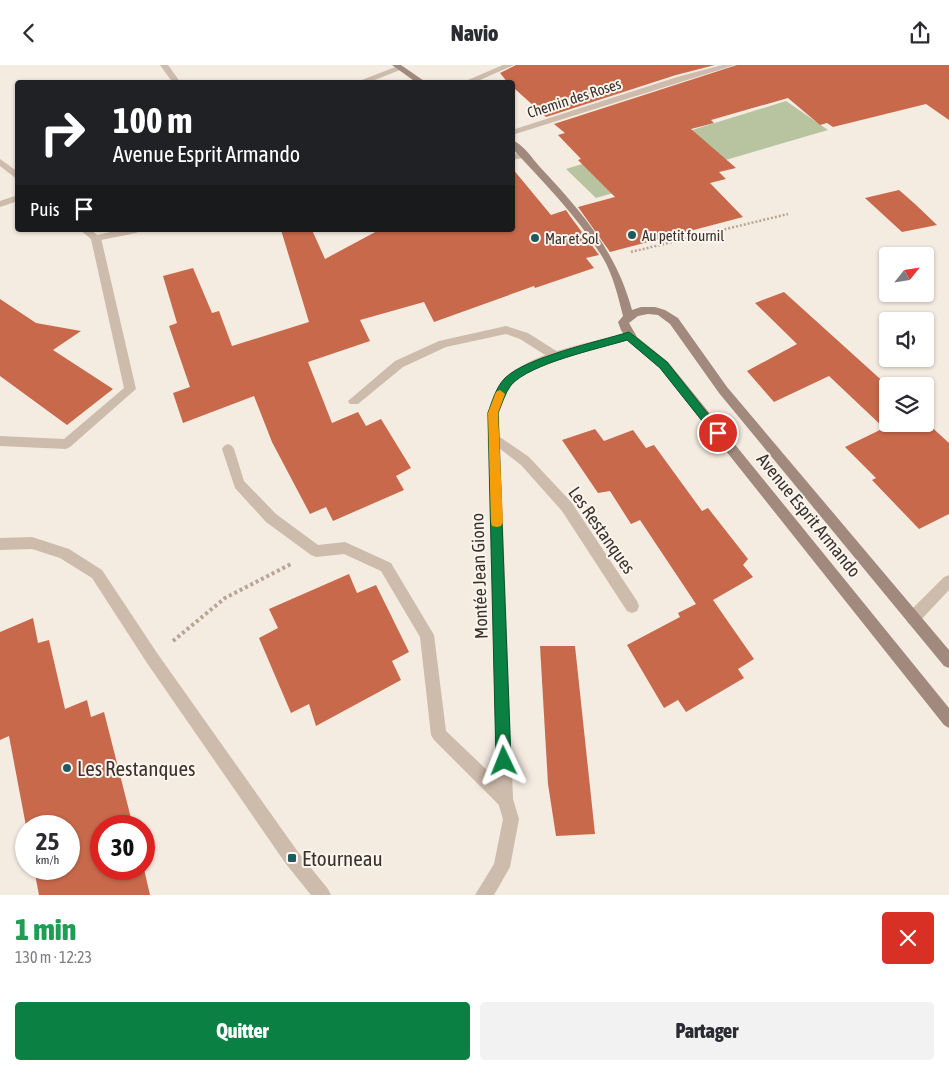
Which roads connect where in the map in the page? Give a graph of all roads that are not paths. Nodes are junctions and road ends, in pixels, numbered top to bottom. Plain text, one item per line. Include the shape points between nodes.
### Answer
1 (164, 65) edge
2 (510, 65) edge
3 (731, 65) edge
4 (398, 67) edge
5 (175, 80) edge
6 (366, 80) edge
7 (418, 80) edge
8 (472, 80) edge
9 (515, 132) edge
10 (515, 145) edge
11 (526, 155) junction
12 (515, 157) edge
13 (0, 162) edge
14 (15, 174) edge
15 (15, 199) edge
16 (0, 204) edge
17 (88, 232) edge
18 (126, 232) edge
19 (96, 238) junction
20 (628, 316) junction
21 (629, 336) junction
22 (556, 357) junction
23 (354, 401) dead end
24 (494, 438) junction
25 (0, 441) edge
26 (228, 449) dead end
27 (0, 544) edge
28 (949, 581) edge
29 (632, 606) dead end
30 (913, 618) junction
31 (949, 661) edge
32 (949, 720) edge
33 (505, 799) junction
34 (322, 895) edge
35 (484, 895) edge

1 - 5 street
2 - 8 street
3 - 9 street, Chemin des Roses
4 - 6 street
4 - 7 street
10 - 11 street
11 - 12 street
11 - 20 street via 571,206 608,258 622,288
13 - 14 street
15 - 16 street
17 - 19 street
18 - 19 street
19 - 25 street via 130,389 66,444
20 - 21 street via 623,322
20 - 30 street, Avenue Esprit Armando via 644,309 654,309 675,322 723,390
21 - 22 street, Montée Jean Giono
21 - 32 street, Avenue Esprit Armando via 664,365
22 - 23 street via 524,336 506,330 443,344 399,364
22 - 24 street, Montée Jean Giono via 526,369 508,381 493,413
24 - 29 street, Les Restanques via 525,461 567,507
24 - 33 street, Montée Jean Giono
26 - 33 street via 238,484 271,518 316,551 345,548 386,567 427,635 439,735
27 - 34 street via 32,543 64,553 97,574 292,858
28 - 30 street
30 - 31 street, Avenue Esprit Armando
33 - 35 street, Montée Jean Giono via 511,819 502,867

